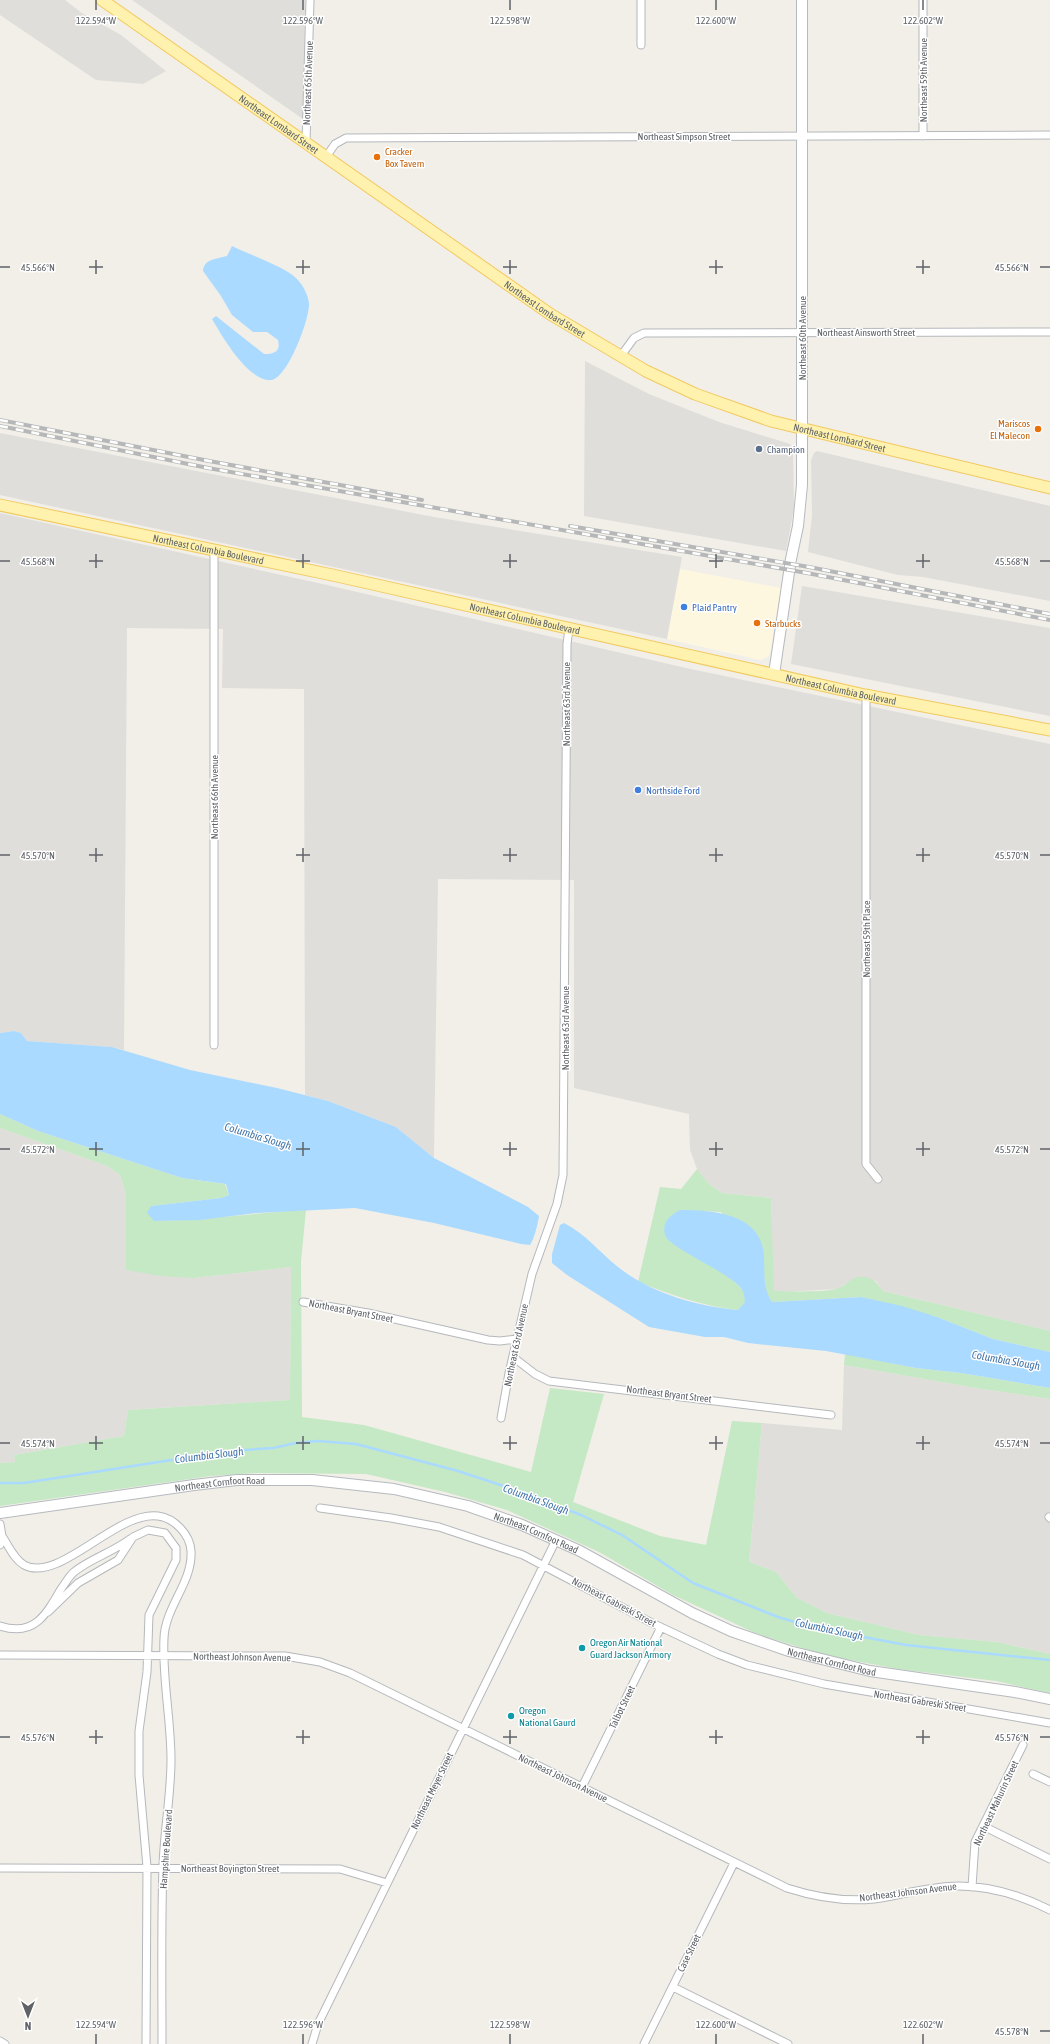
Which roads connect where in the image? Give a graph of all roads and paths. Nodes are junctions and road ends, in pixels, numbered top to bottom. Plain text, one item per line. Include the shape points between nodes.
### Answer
1 (102, 0) edge
2 (310, 0) edge
3 (641, 0) edge
4 (802, 0) edge
5 (923, 0) edge
6 (641, 45) dead end
7 (1050, 135) edge
8 (802, 136) junction
9 (923, 136) junction
10 (306, 143) junction
11 (326, 157) junction
12 (802, 332) junction
13 (1050, 332) edge
14 (620, 357) junction
15 (802, 428) junction
16 (1049, 485) edge
17 (0, 505) edge
18 (214, 550) junction
19 (569, 629) junction
20 (774, 674) junction
21 (866, 695) junction
22 (1050, 730) edge
23 (214, 1045) dead end
24 (878, 1179) dead end
25 (303, 1302) dead end
26 (517, 1339) junction
27 (513, 1358) junction
28 (831, 1415) dead end
29 (501, 1418) dead end
30 (320, 1508) dead end
31 (0, 1513) edge
32 (0, 1524) edge
33 (2, 1536) junction
34 (133, 1537) junction
35 (556, 1540) junction
36 (0, 1545) edge
37 (544, 1565) junction
38 (48, 1612) junction
39 (0, 1626) edge
40 (661, 1627) junction
41 (0, 1654) edge
42 (148, 1655) junction
43 (163, 1655) junction
44 (1050, 1699) edge
45 (1050, 1723) edge
46 (463, 1728) junction
47 (1023, 1745) dead end
48 (1033, 1774) dead end
49 (1050, 1782) edge
50 (582, 1787) junction
51 (983, 1826) junction
52 (1050, 1859) edge
53 (734, 1863) junction
54 (147, 1867) junction
55 (163, 1867) junction
56 (0, 1868) edge
57 (387, 1883) junction
58 (972, 1886) junction
59 (1050, 1910) edge
60 (673, 1987) junction
61 (0, 2041) edge
62 (5, 2044) edge
63 (146, 2044) edge
64 (162, 2044) edge
65 (312, 2044) edge
66 (644, 2044) edge
67 (788, 2044) edge

1 - 10 main road, Northeast Lombard Street
2 - 10 street, Northeast 65th Avenue
3 - 6 street
4 - 8 street, Northeast 60th Avenue
5 - 9 street, Northeast 59th Avenue
7 - 9 street, Northeast Simpson Street
8 - 9 street, Northeast Simpson Street
8 - 11 street, Northeast Simpson Street via 346,138 335,144
8 - 12 street, Northeast 60th Avenue
10 - 11 main road, Northeast Lombard Street
11 - 14 main road, Northeast Lombard Street via 550,314
12 - 13 street, Northeast Ainsworth Street
12 - 14 street, Northeast Ainsworth Street via 644,333 634,338
12 - 15 street, Northeast 60th Avenue
14 - 15 main road, Northeast Lombard Street via 695,394 759,417
15 - 16 main road, Northeast Lombard Street
15 - 20 street, Northeast 60th Avenue via 800,514
17 - 18 main road, Northeast Columbia Boulevard
18 - 19 main road, Northeast Columbia Boulevard
18 - 23 street, Northeast 66th Avenue
19 - 20 main road, Northeast Columbia Boulevard
19 - 26 street, Northeast 63rd Avenue via 563,1175 558,1200 532,1274
20 - 21 main road, Northeast Columbia Boulevard
21 - 22 main road, Northeast Columbia Boulevard
21 - 24 street, Northeast 59th Place via 866,1164
25 - 26 street, Northeast Bryant Street via 368,1313 488,1340 500,1342
26 - 27 street, Northeast 63rd Avenue
27 - 28 street, Northeast Bryant Street via 549,1381
27 - 29 street, Northeast 63rd Avenue
30 - 37 street, Northeast Gabreski Street via 439,1527 523,1555
31 - 35 street, Northeast Cornfoot Road via 222,1481 312,1480 371,1485 451,1501 505,1518
32 - 33 street
33 - 36 street
33 - 43 street, Hampshire Boulevard via 15,1558 24,1565 46,1568 147,1515 160,1516 182,1529 191,1549 191,1562 168,1614 164,1630
34 - 38 street via 118,1560 78,1583
34 - 38 street, Hampshire Boulevard via 74,1572
34 - 42 street, Hampshire Boulevard via 148,1530 156,1530 165,1533 176,1548 173,1570 150,1615
35 - 37 street, Northeast Meyer Street
35 - 44 street, Northeast Cornfoot Road via 692,1613 789,1651 870,1671
37 - 40 street, Northeast Gabreski Street
37 - 46 street, Northeast Meyer Street
38 - 39 street via 36,1624 22,1629
40 - 45 street, Northeast Gabreski Street via 747,1665 824,1684
40 - 50 street, Talbot Street
41 - 42 street, Northeast Johnson Avenue
42 - 43 street, Northeast Johnson Avenue
42 - 54 street, Hampshire Boulevard via 138,1761
43 - 46 street, Northeast Johnson Avenue via 285,1656 320,1662 350,1673
43 - 55 street, Hampshire Boulevard via 171,1761
46 - 50 street, Northeast Johnson Avenue
46 - 57 street, Northeast Meyer Street
47 - 51 street, Northeast Mahurin Street
48 - 49 street
50 - 53 street, Northeast Johnson Avenue
51 - 52 street
51 - 58 street, Northeast Mahurin Street via 974,1850
53 - 58 street, Northeast Johnson Avenue via 787,1888 832,1899 873,1899 930,1889
53 - 60 street, Case Street
54 - 55 street, Northeast Boyington Street
54 - 56 street, Northeast Boyington Street
54 - 63 street, Hampshire Boulevard
55 - 57 street, Northeast Boyington Street via 340,1869
55 - 64 street, Hampshire Boulevard
57 - 65 street, Northeast Meyer Street via 318,2024
58 - 59 street, Northeast Johnson Avenue via 1011,1894
60 - 66 street, Case Street
60 - 67 street
61 - 62 street

